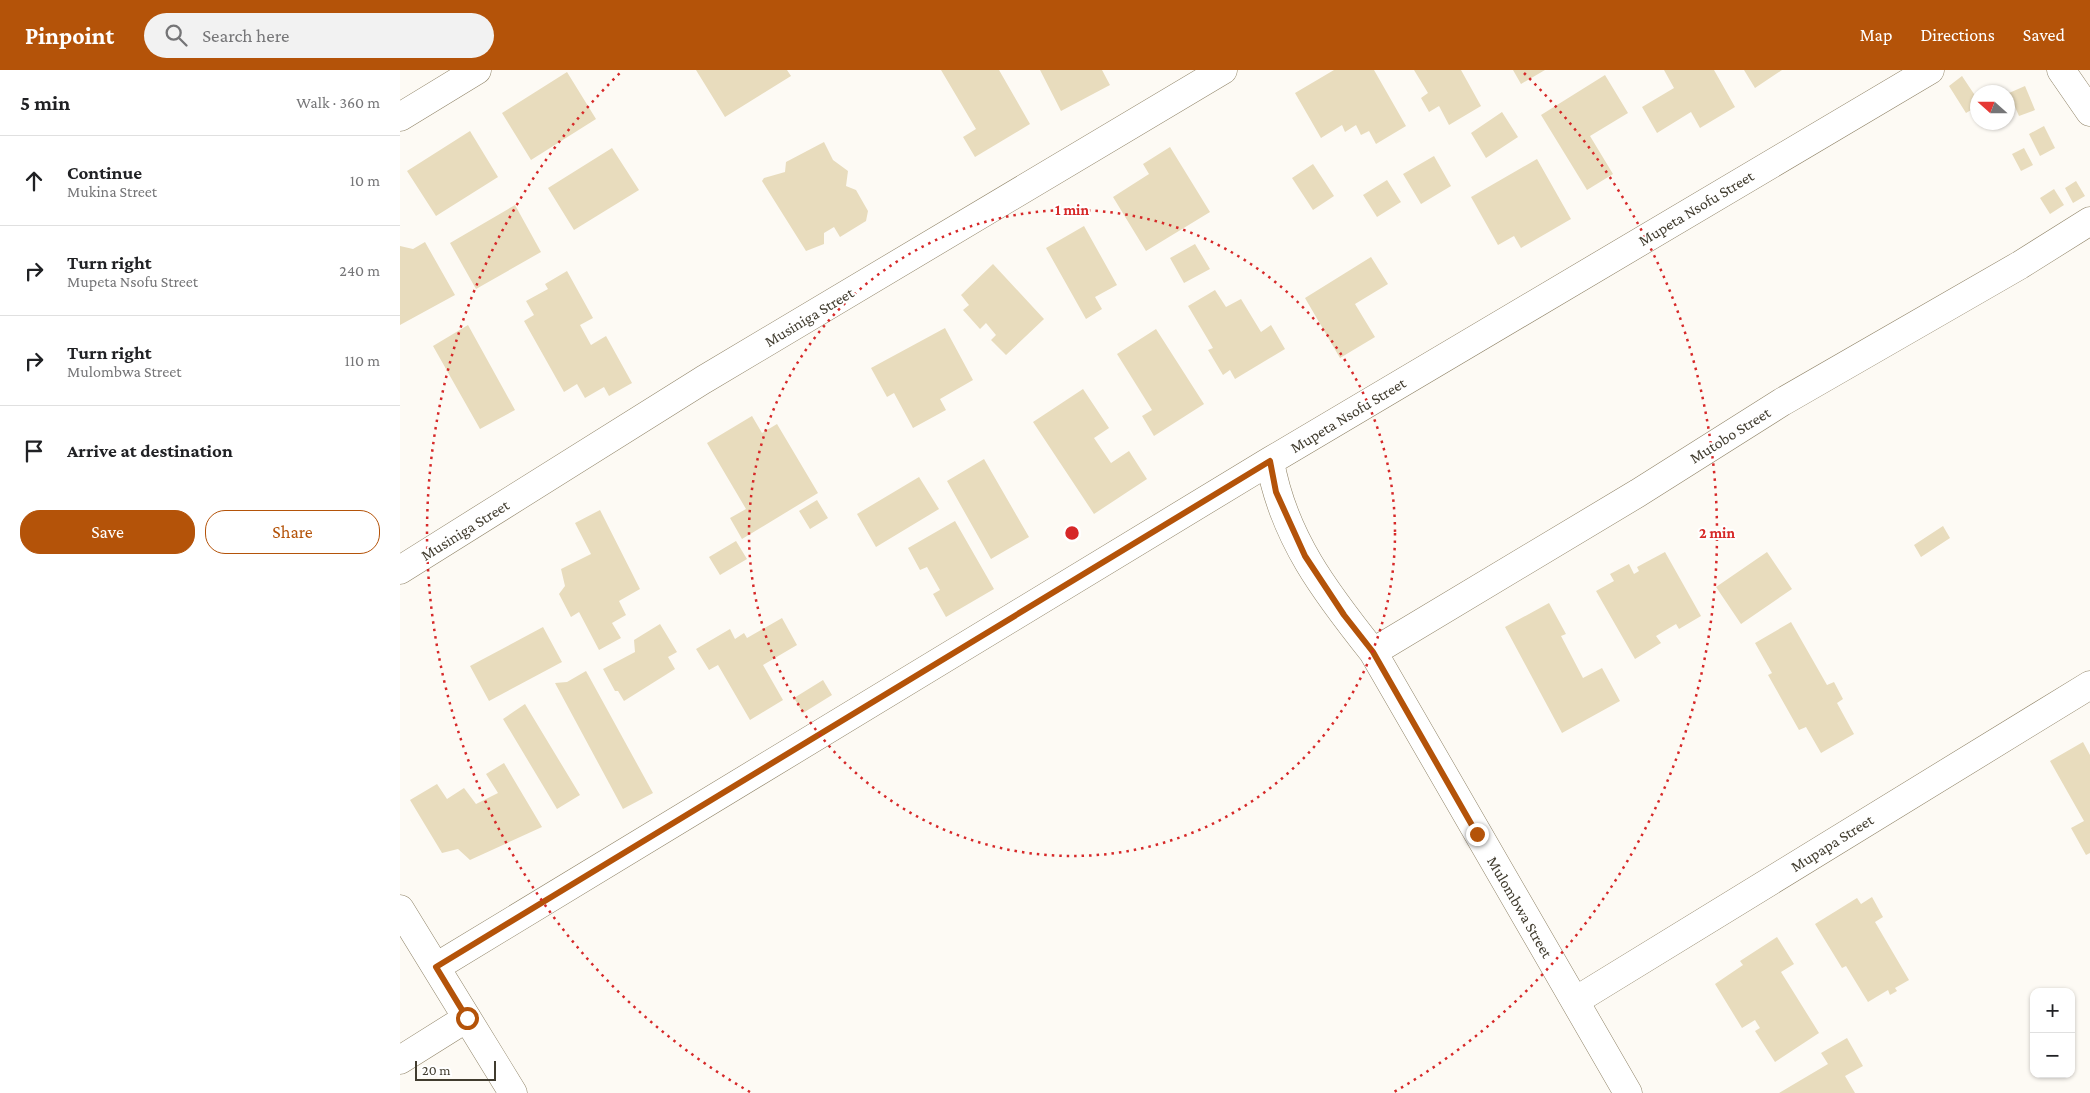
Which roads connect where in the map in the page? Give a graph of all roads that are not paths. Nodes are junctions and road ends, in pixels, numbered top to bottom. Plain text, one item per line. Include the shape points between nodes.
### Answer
1 (477, 70) edge
2 (1223, 70) edge
3 (1930, 70) edge
4 (2061, 70) edge
5 (2090, 112) edge
6 (400, 116) edge
7 (2090, 221) edge
8 (1270, 461) junction
9 (400, 570) edge
10 (1373, 652) junction
11 (2090, 685) edge
12 (400, 909) edge
13 (436, 967) junction
14 (1574, 1001) junction
15 (467, 1018) junction
16 (400, 1060) edge
17 (513, 1093) edge
18 (1628, 1093) edge

1 - 6 street
2 - 9 street, Musiniga Street via 703,380
3 - 8 street, Mupeta Nsofu Street
4 - 5 street
7 - 10 street, Mutobo Street via 1782,402 1638,493
8 - 10 street, Mulombwa Street via 1276,492 1305,556
8 - 13 street, Mupeta Nsofu Street
10 - 14 street, Mulombwa Street
11 - 14 street, Mupapa Street
12 - 13 street
13 - 15 street
14 - 18 street, Mulombwa Street
15 - 16 street
15 - 17 street

